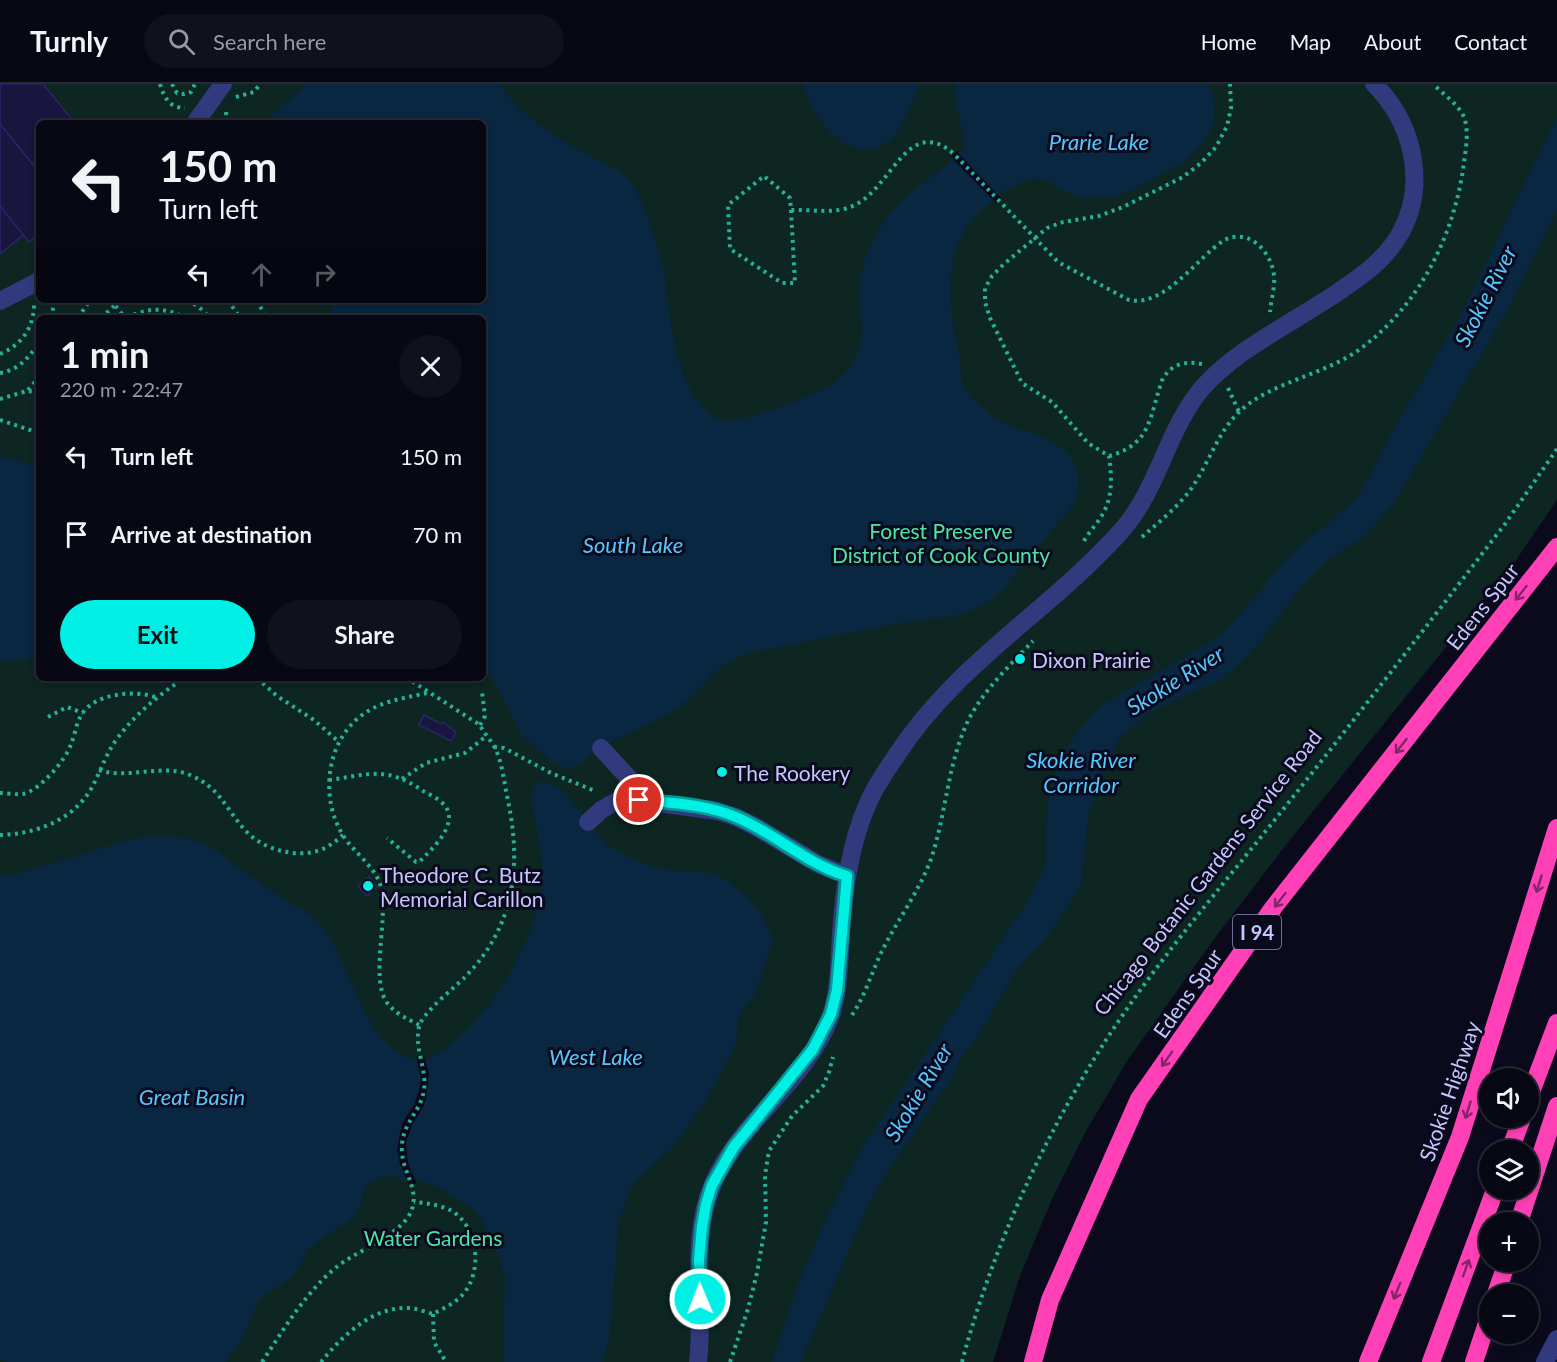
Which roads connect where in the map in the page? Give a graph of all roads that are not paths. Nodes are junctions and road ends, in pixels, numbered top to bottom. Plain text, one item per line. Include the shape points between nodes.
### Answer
1 (1374, 84) edge
2 (226, 93) edge
3 (192, 116) edge
4 (36, 289) edge
5 (0, 301) edge
6 (1557, 547) edge
7 (601, 748) dead end
8 (650, 801) junction
9 (588, 822) dead end
10 (1557, 828) edge
11 (847, 876) junction
12 (1557, 1023) edge
13 (1539, 1071) edge
14 (1557, 1107) edge
15 (1491, 1200) edge
16 (1522, 1212) edge
17 (1557, 1339) edge
18 (1480, 1344) edge
19 (698, 1362) edge
20 (1033, 1362) edge
21 (1368, 1362) edge
22 (1431, 1362) edge
23 (1474, 1362) edge
24 (1545, 1362) edge

1 - 11 street via 1401,119 1409,140 1415,177 1401,232 1365,274 1218,372 1196,396 1141,505 1125,527 948,689 922,718 869,800
2 - 3 street
4 - 5 street
6 -> 20 highway, Edens Spur / I 94 via 1273,908 1139,1099 1050,1300
7 - 8 street
8 - 9 street via 622,798
8 - 11 street via 736,817 818,864
10 -> 21 highway, Skokie Highway via 1460,1137
11 - 19 street via 837,990 822,1035 733,1148 706,1204 699,1260
12 - 13 highway
14 - 16 highway
22 -> 15 highway
17 - 24 street
18 - 23 highway

